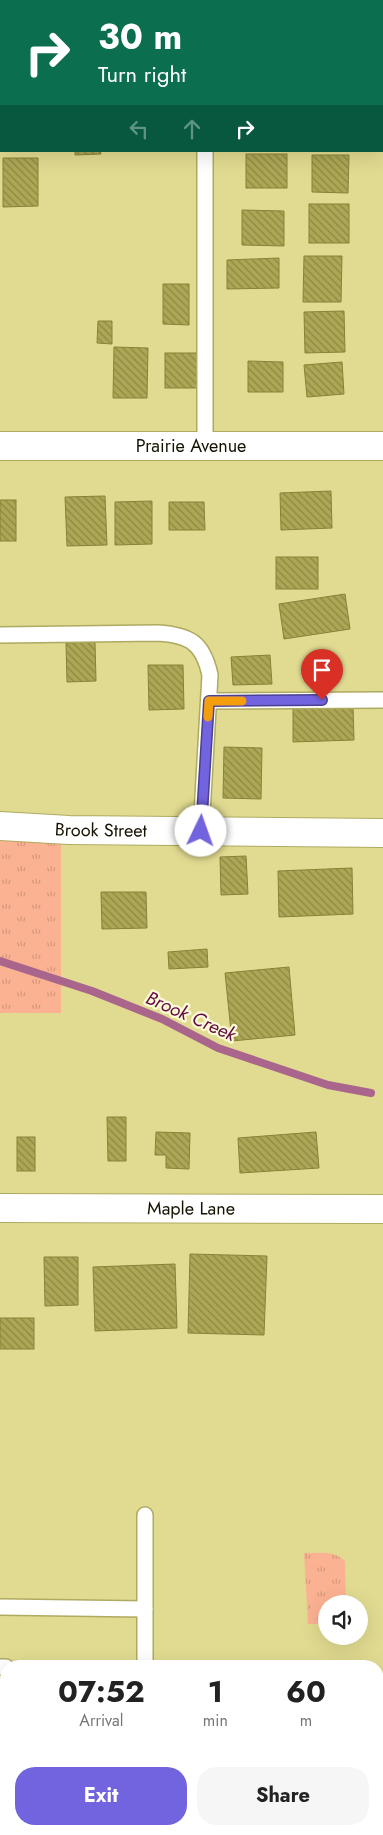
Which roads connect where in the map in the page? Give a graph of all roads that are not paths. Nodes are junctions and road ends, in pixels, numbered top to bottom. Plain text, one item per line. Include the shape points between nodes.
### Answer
1 (205, 152) edge
2 (206, 445) junction
3 (0, 446) edge
4 (383, 446) edge
5 (0, 635) edge
6 (383, 700) edge
7 (209, 701) junction
8 (0, 826) edge
9 (201, 831) junction
10 (383, 833) edge
11 (0, 1208) edge
12 (383, 1209) edge
13 (145, 1515) dead end
14 (0, 1608) edge
15 (145, 1608) junction
16 (145, 1660) edge

1 - 2 lane
2 - 3 street, Prairie Avenue
2 - 4 street, Prairie Avenue
5 - 7 lane via 180,634 195,642 207,660
6 - 7 lane
7 - 9 lane
8 - 9 street, Brook Street
9 - 10 street, Brook Street
11 - 12 street, Maple Lane
13 - 15 lane
14 - 15 lane
15 - 16 lane

